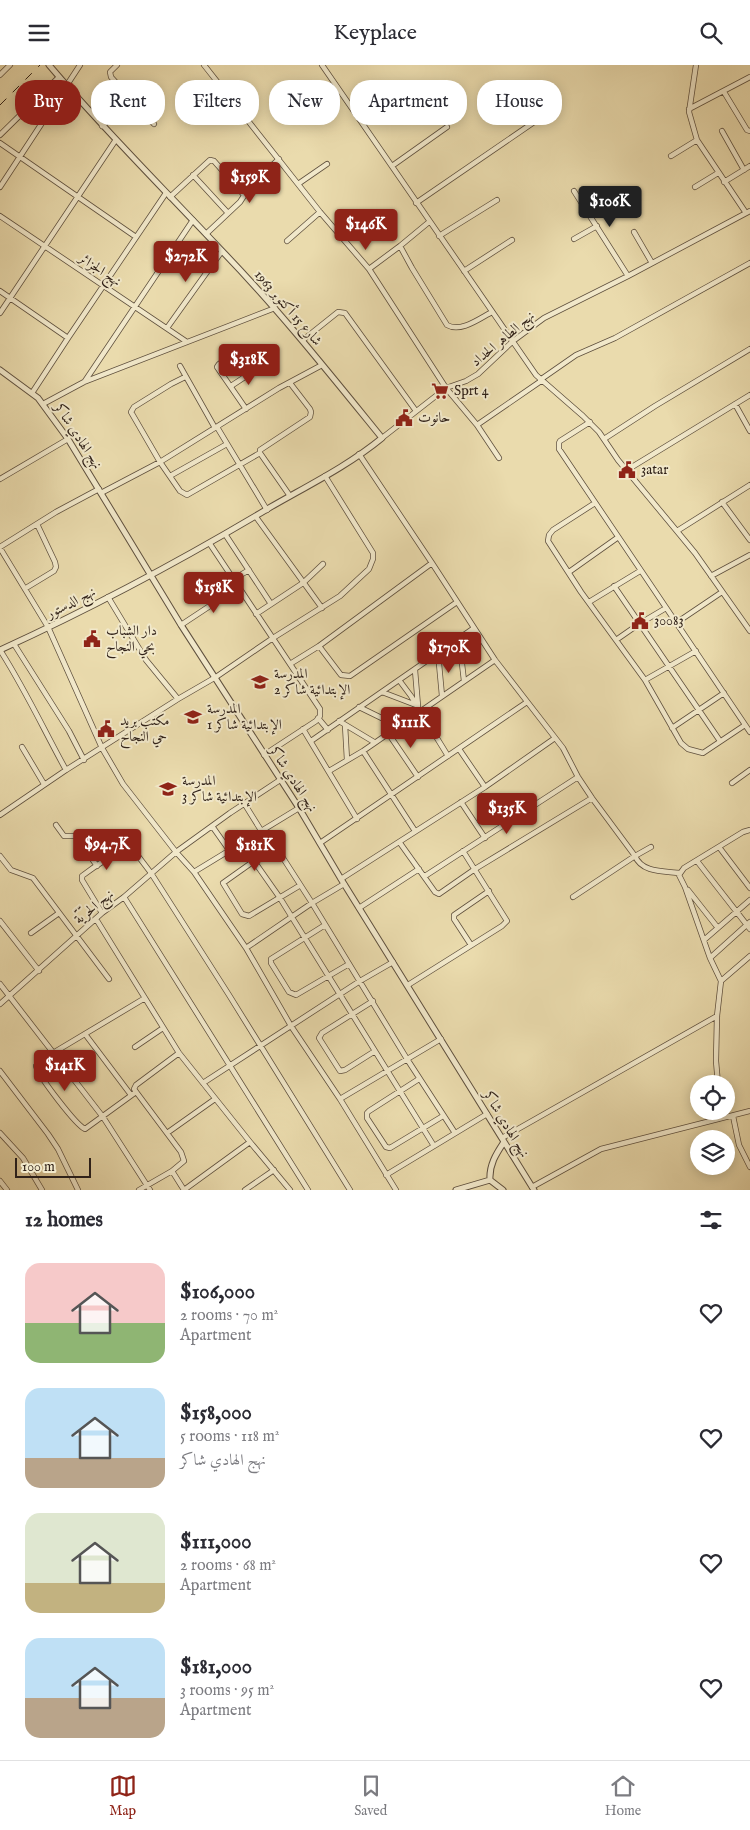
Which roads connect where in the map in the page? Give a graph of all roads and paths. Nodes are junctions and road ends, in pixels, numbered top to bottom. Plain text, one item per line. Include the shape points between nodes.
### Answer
1 (10, 65) edge
2 (49, 65) edge
3 (80, 65) edge
4 (117, 65) edge
5 (204, 65) edge
6 (322, 65) edge
7 (696, 65) edge
8 (0, 75) edge
9 (59, 77) junction
10 (750, 77) edge
11 (61, 80) edge
12 (71, 80) edge
13 (115, 80) edge
14 (724, 92) junction
15 (81, 103) edge
16 (689, 109) junction
17 (42, 125) edge
18 (530, 125) edge
19 (102, 126) joint
20 (447, 127) dead end
21 (722, 131) dead end
22 (750, 131) edge
23 (0, 135) edge
24 (697, 140) junction
25 (115, 141) junction
26 (0, 143) edge
27 (671, 155) dead end
28 (21, 156) junction
29 (279, 159) junction
30 (327, 164) dead end
31 (392, 166) junction
32 (750, 166) edge
33 (744, 170) junction
34 (718, 173) junction
35 (193, 175) junction
36 (724, 182) junction
37 (298, 184) junction
38 (0, 187) edge
39 (695, 187) dead end
40 (574, 191) dead end
41 (168, 195) junction
42 (244, 195) junction
43 (78, 196) junction
44 (497, 201) dead end
45 (416, 203) junction
46 (320, 212) junction
47 (748, 212) edge
48 (228, 213) junction
49 (0, 215) edge
50 (193, 220) junction
51 (429, 222) junction
52 (597, 226) junction
53 (634, 232) dead end
54 (206, 234) junction
55 (439, 236) junction
56 (136, 237) junction
57 (574, 239) dead end
58 (512, 240) dead end
59 (286, 241) dead end
60 (45, 245) junction
61 (400, 246) junction
62 (222, 251) junction
63 (652, 263) junction
64 (750, 263) edge
65 (369, 269) junction
66 (464, 271) junction
67 (628, 276) junction
68 (102, 286) junction
69 (0, 291) edge
70 (11, 298) junction
71 (135, 307) junction
72 (275, 308) junction
73 (492, 312) junction
74 (0, 313) edge
75 (167, 328) junction
76 (68, 337) junction
77 (303, 341) junction
78 (513, 341) junction
79 (186, 343) junction
80 (750, 349) edge
81 (234, 354) dead end
82 (322, 365) junction
83 (180, 366) dead end
84 (257, 369) dead end
85 (0, 370) edge
86 (185, 377) junction
87 (540, 380) junction
88 (84, 382) junction
89 (290, 383) junction
90 (231, 386) junction
91 (446, 388) junction
92 (32, 393) junction
93 (750, 395) edge
94 (43, 404) junction
95 (735, 404) junction
96 (246, 409) junction
97 (416, 411) junction
98 (590, 422) junction
99 (477, 425) junction
100 (216, 428) junction
101 (750, 431) edge
102 (382, 438) junction
103 (68, 439) junction
104 (604, 439) junction
105 (227, 444) junction
106 (260, 453) junction
107 (359, 454) junction
108 (499, 458) dead end
109 (160, 462) junction
110 (240, 464) junction
111 (627, 470) junction
112 (170, 476) junction
113 (325, 476) junction
114 (0, 479) edge
115 (750, 485) edge
116 (100, 491) junction
117 (290, 496) junction
118 (722, 501) junction
119 (595, 503) junction
120 (267, 510) junction
121 (256, 517) junction
122 (37, 524) junction
123 (677, 531) junction
124 (226, 535) junction
125 (617, 537) junction
126 (750, 540) edge
127 (210, 544) junction
128 (0, 547) edge
129 (750, 555) edge
130 (432, 563) junction
131 (323, 564) dead end
132 (248, 570) junction
133 (640, 571) junction
134 (569, 572) junction
135 (151, 576) junction
136 (711, 576) junction
137 (232, 580) junction
138 (303, 583) junction
139 (614, 586) junction
140 (26, 588) junction
141 (237, 588) junction
142 (722, 592) junction
143 (108, 597) junction
144 (457, 602) junction
145 (589, 602) junction
146 (271, 604) junction
147 (322, 608) junction
148 (666, 608) junction
149 (256, 614) junction
150 (676, 623) junction
151 (639, 624) junction
152 (181, 625) junction
153 (48, 627) junction
154 (474, 628) junction
155 (750, 631) edge
156 (273, 638) junction
157 (459, 639) junction
158 (616, 640) junction
159 (14, 644) junction
160 (319, 645) junction
161 (0, 650) edge
162 (696, 651) junction
163 (438, 653) junction
164 (495, 660) junction
165 (290, 664) junction
166 (669, 667) junction
167 (415, 670) junction
168 (216, 677) junction
169 (399, 680) junction
170 (645, 680) junction
171 (464, 681) junction
172 (382, 692) junction
173 (724, 693) junction
174 (442, 696) junction
175 (178, 699) junction
176 (526, 702) junction
177 (359, 707) junction
178 (418, 708) junction
179 (699, 711) junction
180 (318, 718) junction
181 (339, 721) junction
182 (346, 725) junction
183 (745, 725) junction
184 (398, 726) junction
185 (672, 728) junction
186 (303, 729) junction
187 (328, 730) junction
188 (750, 732) edge
189 (388, 733) junction
190 (555, 738) junction
191 (312, 741) junction
192 (720, 741) junction
193 (374, 742) junction
194 (22, 747) dead end
195 (102, 748) junction
196 (459, 749) junction
197 (363, 751) junction
198 (264, 755) junction
199 (448, 755) junction
200 (84, 760) junction
201 (347, 760) junction
202 (66, 770) junction
203 (750, 770) edge
204 (330, 771) junction
205 (418, 777) junction
206 (578, 777) junction
207 (280, 780) junction
208 (732, 783) dead end
209 (44, 784) junction
210 (485, 787) junction
211 (392, 795) junction
212 (592, 798) junction
213 (461, 802) junction
214 (244, 803) junction
215 (298, 808) junction
216 (0, 815) edge
217 (357, 819) junction
218 (56, 825) dead end
219 (212, 826) junction
220 (750, 830) edge
221 (263, 831) junction
222 (415, 831) junction
223 (485, 838) junction
224 (244, 841) junction
225 (320, 843) junction
226 (400, 843) junction
227 (651, 847) dead end
228 (719, 847) junction
229 (229, 849) junction
230 (276, 849) junction
231 (464, 851) junction
232 (176, 852) junction
233 (0, 856) edge
234 (635, 856) junction
235 (255, 860) junction
236 (696, 861) junction
237 (97, 866) junction
238 (420, 869) junction
239 (475, 869) junction
240 (194, 872) junction
241 (151, 873) junction
242 (680, 873) junction
243 (425, 876) junction
244 (343, 882) junction
245 (299, 886) junction
246 (685, 887) junction
247 (750, 888) edge
248 (489, 891) junction
249 (124, 897) junction
250 (573, 897) dead end
251 (280, 898) junction
252 (750, 900) edge
253 (312, 903) junction
254 (359, 908) junction
255 (59, 913) junction
256 (102, 913) junction
257 (736, 913) junction
258 (292, 918) junction
259 (96, 919) junction
260 (0, 921) edge
261 (324, 925) junction
262 (749, 925) edge
263 (718, 928) junction
264 (31, 933) dead end
265 (77, 936) junction
266 (304, 938) junction
267 (704, 940) junction
268 (471, 945) junction
269 (246, 948) junction
270 (750, 956) edge
271 (710, 958) junction
272 (393, 962) junction
273 (349, 964) junction
274 (39, 971) junction
275 (328, 975) junction
276 (108, 979) dead end
277 (360, 981) junction
278 (721, 981) junction
279 (0, 984) edge
280 (408, 985) junction
281 (9, 995) junction
282 (340, 995) junction
283 (145, 998) junction
284 (373, 1001) junction
285 (0, 1004) edge
286 (352, 1014) junction
287 (717, 1016) junction
288 (291, 1026) junction
289 (163, 1028) junction
290 (85, 1034) junction
291 (442, 1039) junction
292 (261, 1045) junction
293 (135, 1047) dead end
294 (375, 1051) junction
295 (54, 1053) junction
296 (179, 1053) junction
297 (407, 1059) junction
298 (230, 1066) junction
299 (0, 1071) edge
300 (388, 1071) junction
301 (717, 1075) edge
302 (419, 1079) junction
303 (203, 1083) junction
304 (400, 1091) junction
305 (134, 1094) junction
306 (215, 1099) junction
307 (340, 1099) junction
308 (750, 1111) edge
309 (487, 1114) junction
310 (735, 1115) edge
311 (443, 1116) junction
312 (103, 1117) junction
313 (715, 1120) edge
314 (733, 1120) edge
315 (423, 1128) junction
316 (0, 1133) edge
317 (166, 1133) junction
318 (454, 1133) junction
319 (503, 1140) junction
320 (250, 1143) junction
321 (434, 1146) junction
322 (750, 1167) edge
323 (274, 1170) junction
324 (172, 1171) junction
325 (386, 1175) junction
326 (490, 1180) junction
327 (0, 1181) edge
328 (478, 1187) edge
329 (149, 1188) edge
330 (533, 1188) edge
331 (7, 1190) edge
332 (42, 1190) edge
333 (78, 1190) edge
334 (139, 1190) edge
335 (245, 1190) edge
336 (290, 1190) edge
337 (308, 1190) edge
338 (350, 1190) edge
339 (396, 1190) edge
340 (456, 1190) edge
341 (503, 1190) edge

1 - 8 street
2 - 9 street, شارع 15 أكتوبر 1963
3 - 12 street
4 - 13 street via 110,74
5 - 29 street
6 - 31 street
7 - 16 street
9 - 11 street, شارع 15 أكتوبر 1963
9 - 23 street
10 - 14 street
14 - 16 street
14 - 22 street
15 - 19 street, شارع 15 أكتوبر 1963
16 - 24 street
17 - 28 street
18 - 45 street
19 - 25 street, شارع 15 أكتوبر 1963
20 - 31 street
21 - 33 street
24 - 27 street
24 - 34 street
25 - 41 street, شارع 15 أكتوبر 1963
25 - 43 street
26 - 28 street
28 - 38 street
28 - 43 street
29 - 37 street
29 - 42 street
30 - 37 street
31 - 45 street
32 - 33 street
33 - 36 street
34 - 36 street
34 - 39 street
35 - 41 street
35 - 42 street via 212,160
35 - 48 street
36 - 47 street
37 - 46 street
40 - 52 street
41 - 50 street, شارع 15 أكتوبر 1963
41 - 56 street
42 - 48 street
43 - 56 street
43 - 60 street
44 - 55 street
45 - 51 street
46 - 59 street
46 - 65 street
47 - 63 street, نهج الطاهر الحداد
48 - 54 street
49 - 60 street, نهج الجزائر
50 - 54 street, شارع 15 أكتوبر 1963
50 - 71 street
51 - 55 street
51 - 61 street
52 - 57 street
52 - 67 street
53 - 63 street
54 - 62 street, شارع 15 أكتوبر 1963
55 - 66 street
56 - 68 street
58 - 66 street
60 - 68 street, نهج الجزائر
60 - 70 street
61 - 65 street
61 - 73 street via 447,325 458,328
62 - 72 street, شارع 15 أكتوبر 1963
62 - 75 street
63 - 67 street, نهج الطاهر الحداد
64 - 87 street via 615,338 576,355
65 - 91 street
66 - 73 street
67 - 78 street, نهج الطاهر الحداد via 544,318
68 - 71 street, نهج الجزائر
68 - 76 street
69 - 70 street
70 - 74 street
70 - 76 street
71 - 75 street, نهج الجزائر
71 - 88 street
72 - 77 street, شارع 15 أكتوبر 1963
72 - 79 street
73 - 78 street
75 - 79 street, نهج الجزائر
76 - 92 street
77 - 82 street, شارع 15 أكتوبر 1963
77 - 97 street via 338,312 345,313
78 - 87 street
78 - 91 street, نهج الطاهر الحداد via 478,374
79 - 88 street
80 - 104 street
81 - 90 street via 217,366
82 - 89 street
82 - 102 street, شارع 15 أكتوبر 1963
83 - 86 street
84 - 90 street
85 - 92 street, نهج الهادي شاكر
86 - 100 street
86 - 109 street via 132,410
87 - 98 street
87 - 99 street
88 - 94 street
89 - 96 street
89 - 106 street via 311,415 259,450
90 - 96 street
91 - 97 street, نهج الطاهر الحداد
91 - 99 street
92 - 94 street, نهج الهادي شاكر
93 - 95 street
94 - 103 street, نهج الهادي شاكر
95 - 101 street
95 - 111 street
96 - 100 street
97 - 102 street, نهج الطاهر الحداد
98 - 104 street
98 - 119 street via 560,441 558,446
99 - 108 street
100 - 105 street
100 - 109 street
102 - 107 street, نهج الطاهر الحداد
103 - 114 street
103 - 116 street, نهج الهادي شاكر
104 - 111 street
105 - 110 street
105 - 112 street
106 - 110 street
106 - 117 street
107 - 113 street, نهج الطاهر الحداد
107 - 130 street
109 - 112 street
109 - 116 street
110 - 112 street via 187,495 180,491
110 - 120 street
111 - 123 street
113 - 117 street, نهج الطاهر الحداد
113 - 147 street via 370,547 374,559 363,576
115 - 118 street
116 - 122 street
116 - 135 street, نهج الهادي شاكر
117 - 120 street, نهج الطاهر الحداد
118 - 123 street
118 - 126 street
119 - 125 street
119 - 134 street via 549,535 550,543
120 - 121 street, نهج الطاهر الحداد
121 - 124 street, نهج الطاهر الحداد
121 - 138 street
122 - 128 street
122 - 140 street via 56,567
123 - 136 street
124 - 127 street, نهج الطاهر الحداد
124 - 132 street
125 - 133 street
125 - 134 street
127 - 135 street, نهج الطاهر الحداد
127 - 137 street
128 - 140 street
129 - 136 street
130 - 144 street
130 - 160 street
131 - 138 street
132 - 137 street
132 - 146 street
133 - 139 street
133 - 148 street
134 - 145 street
135 - 143 street, نهج الدستور
135 - 152 street, نهج الهادي شاكر
136 - 142 street
137 - 141 street
138 - 146 street
138 - 147 street
139 - 145 street
139 - 151 street
140 - 153 street
141 - 149 street
141 - 152 street
142 - 150 street
142 - 155 street
143 - 153 street, نهج الدستور
143 - 175 street via 146,660
144 - 154 street
144 - 160 street via 347,677 341,675
145 - 158 street
146 - 149 street
147 - 156 street
148 - 150 street
148 - 151 street
149 - 156 street
150 - 162 street
151 - 158 street
151 - 166 street
152 - 168 street, نهج الهادي شاكر
153 - 159 street, نهج الدستور
153 - 195 street
154 - 157 street
154 - 164 street
156 - 165 street
156 - 168 street
157 - 163 street
157 - 171 street
158 - 170 street
159 - 161 street, نهج الدستور
159 - 200 street
160 - 165 street
161 - 202 street
162 - 166 street
162 - 173 street
163 - 167 street
163 - 174 street
164 - 171 street
164 - 176 street
165 - 180 street via 318,706
166 - 170 street
166 - 179 street
167 - 169 street
167 - 178 street
168 - 175 street
168 - 198 street, نهج الهادي شاكر
169 - 172 street
169 - 178 street
170 - 185 street
171 - 174 street
172 - 177 street
172 - 178 street
173 - 179 street
173 - 183 street
174 - 178 street
175 - 195 street
176 - 190 street
176 - 196 street
177 - 181 street
177 - 184 street
178 - 184 street
178 - 199 street
179 - 185 street
179 - 192 street
180 - 186 street
180 - 187 street
181 - 182 street
181 - 187 street
182 - 193 street
182 - 201 street
183 - 188 street
183 - 192 street
184 - 189 street
185 - 192 street via 684,746 700,753
186 - 191 street
186 - 198 street
187 - 191 street
189 - 193 street
189 - 205 street
190 - 206 street
190 - 210 street
191 - 204 street
193 - 197 street
194 - 209 street
195 - 200 street
195 - 232 street via 123,784
196 - 199 street
196 - 210 street
197 - 201 street
197 - 211 street
198 - 207 street, نهج الهادي شاكر
199 - 205 street
200 - 202 street
201 - 204 street
202 - 209 street
203 - 208 street
204 - 217 street
205 - 211 street
206 - 212 street
206 - 223 street
207 - 214 street, نهج الحرّيّة
207 - 215 street, نهج الهادي شاكر
209 - 216 street
210 - 213 street
211 - 217 street
211 - 222 street
212 - 234 street
212 - 239 street
213 - 222 street
213 - 223 street
214 - 219 street, نهج الحرّيّة
214 - 221 street
215 - 221 street
215 - 225 street, نهج الهادي شاكر
217 - 225 street
218 - 237 street via 64,836 76,836
219 - 229 street
219 - 232 street, نهج الحرّيّة
220 - 228 street
221 - 224 street
221 - 230 street
222 - 226 street
223 - 231 street
224 - 229 street
224 - 235 street
225 - 244 street, نهج الهادي شاكر
226 - 238 street
226 - 244 street
227 - 234 street
228 - 236 street
228 - 247 street
229 - 240 street
230 - 235 street
230 - 245 street
231 - 239 street
231 - 243 street
232 - 240 street
232 - 241 street, نهج الحرّيّة
233 - 255 street via 12,870 33,878
234 - 242 street via 648,869
234 - 250 street
235 - 251 street
235 - 251 street via 223,883 242,914 249,916
236 - 242 street
236 - 257 street
237 - 241 street via 130,848
237 - 256 street via 81,878
238 - 243 street
238 - 254 street
239 - 243 street via 439,894
239 - 248 street
240 - 269 street
241 - 249 street, نهج الحرّيّة
241 - 292 street
242 - 246 street
244 - 253 street
244 - 254 street, نهج الهادي شاكر
245 - 251 street
245 - 253 street
246 - 263 street
246 - 267 street
248 - 268 street via 506,921
248 - 268 street via 454,915
249 - 256 street, نهج الحرّيّة
249 - 298 street
251 - 258 street
252 - 257 street
253 - 258 street
253 - 261 street
254 - 272 street, نهج الهادي شاكر
255 - 264 street
255 - 265 street
256 - 259 street, نهج الحرّيّة
257 - 262 street
257 - 263 street
258 - 266 street
258 - 269 street
259 - 265 street, نهج الحرّيّة
259 - 283 street
260 - 274 street
261 - 266 street
261 - 273 street
262 - 271 street
263 - 267 street
265 - 274 street, نهج الحرّيّة
265 - 276 street
266 - 275 street
266 - 275 street via 272,958 271,963 289,992 299,993
267 - 271 street
268 - 280 street
269 - 288 street
270 - 278 street
271 - 278 street
272 - 277 street
272 - 280 street, نهج الهادي شاكر
273 - 275 street
273 - 277 street
274 - 281 street, نهج الحرّيّة
275 - 282 street
277 - 282 street
277 - 284 street
278 - 287 street
279 - 281 street
280 - 291 street, نهج الهادي شاكر
281 - 285 street, نهج الحرّيّة
281 - 295 street
282 - 286 street
282 - 288 street
283 - 289 street
283 - 290 street
284 - 286 street
284 - 297 street
286 - 294 street
286 - 294 street via 319,1035 320,1040 340,1071
287 - 301 street
287 - 319 street
288 - 292 street
288 - 307 street
289 - 293 street
289 - 296 street
290 - 295 street
290 - 305 street
291 - 297 street
291 - 309 street, نهج الهادي شاكر
292 - 298 street
292 - 338 street
294 - 300 street
295 - 312 street
295 - 312 street via 36,1067 47,1085 82,1128 87,1129
296 - 303 street
296 - 305 street via 136,1085
297 - 300 street
297 - 302 street
298 - 303 street
298 - 337 street
299 - 333 street via 58,1149
300 - 304 street
300 - 307 street
302 - 304 street
302 - 311 street
303 - 306 street
304 - 315 street
304 - 315 street via 366,1113 367,1118 388,1148
305 - 312 street
305 - 317 street
306 - 317 street
306 - 320 street
307 - 325 street
308 - 310 street
309 - 318 street
309 - 319 street, نهج الهادي شاكر
311 - 315 street
311 - 318 street
312 - 329 street
313 - 330 street via 601,1149
314 - 322 street via 739,1145
315 - 321 street
316 - 332 street via 23,1158
317 - 324 street via 184,1159
318 - 321 street
319 - 326 street via 493,1161
319 - 330 street, نهج الهادي شاكر
320 - 323 street
320 - 324 street via 184,1190
321 - 325 street
323 - 335 street
323 - 336 street
324 - 329 street
325 - 339 street
326 - 328 street
326 - 341 street
327 - 331 street
328 - 340 street
329 - 334 street

